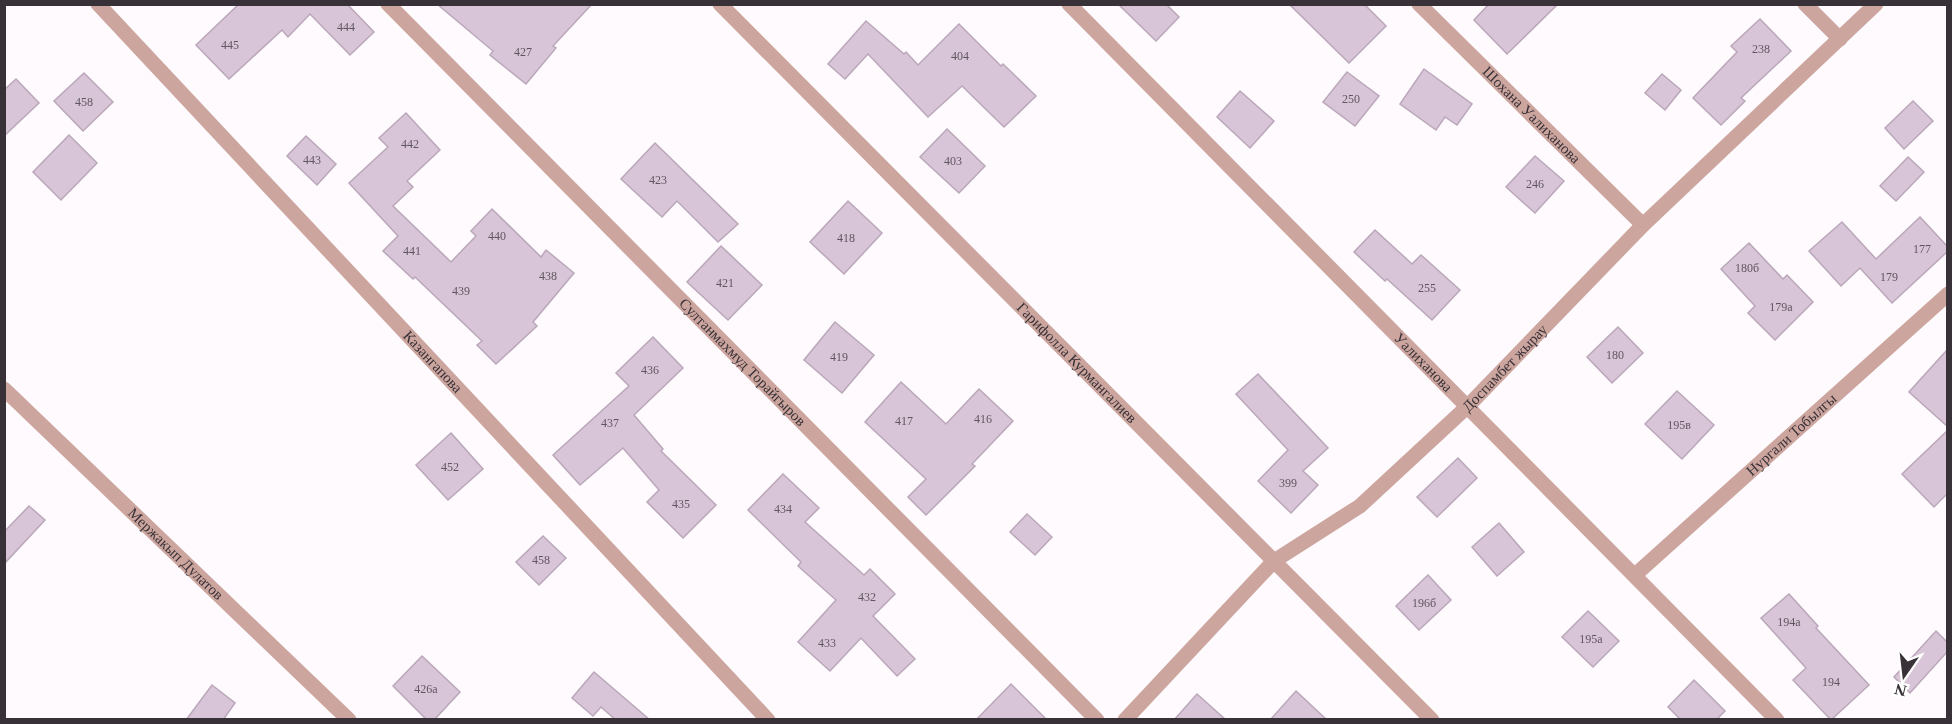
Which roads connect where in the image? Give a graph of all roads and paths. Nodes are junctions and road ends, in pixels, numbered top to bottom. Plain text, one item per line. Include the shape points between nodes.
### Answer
1 (98, 4) edge
2 (388, 4) edge
3 (720, 4) edge
4 (1069, 4) edge
5 (1419, 4) edge
6 (1805, 4) edge
7 (1876, 4) edge
8 (1840, 39) junction
9 (1643, 225) junction
10 (1947, 294) edge
11 (4, 389) edge
12 (1468, 406) junction
13 (1274, 561) junction
14 (1635, 575) junction
15 (349, 720) edge
16 (768, 720) edge
17 (1096, 720) edge
18 (1125, 720) edge
19 (1432, 720) edge
20 (1777, 720) edge

1 - 16 street, Казангапова
2 - 17 street, Султанмахмуд Торайгыров
3 - 13 street, Гарифолла Курмангалиев
4 - 12 street, Уалиханова
5 - 9 street, Шохана Уалиханова
6 - 8 street
7 - 8 street, Доспамбет жырау
8 - 9 street, Доспамбет жырау
9 - 12 street, Доспамбет жырау
10 - 14 street, Нургали Тобылгы
11 - 15 street, Мержакып Дулатов
12 - 13 street, Доспамбет жырау via 1360,506
12 - 14 street, Уалиханова
13 - 18 street, Доспамбет жырау
13 - 19 street, Гарифолла Курмангалиев
14 - 20 street, Уалиханова

